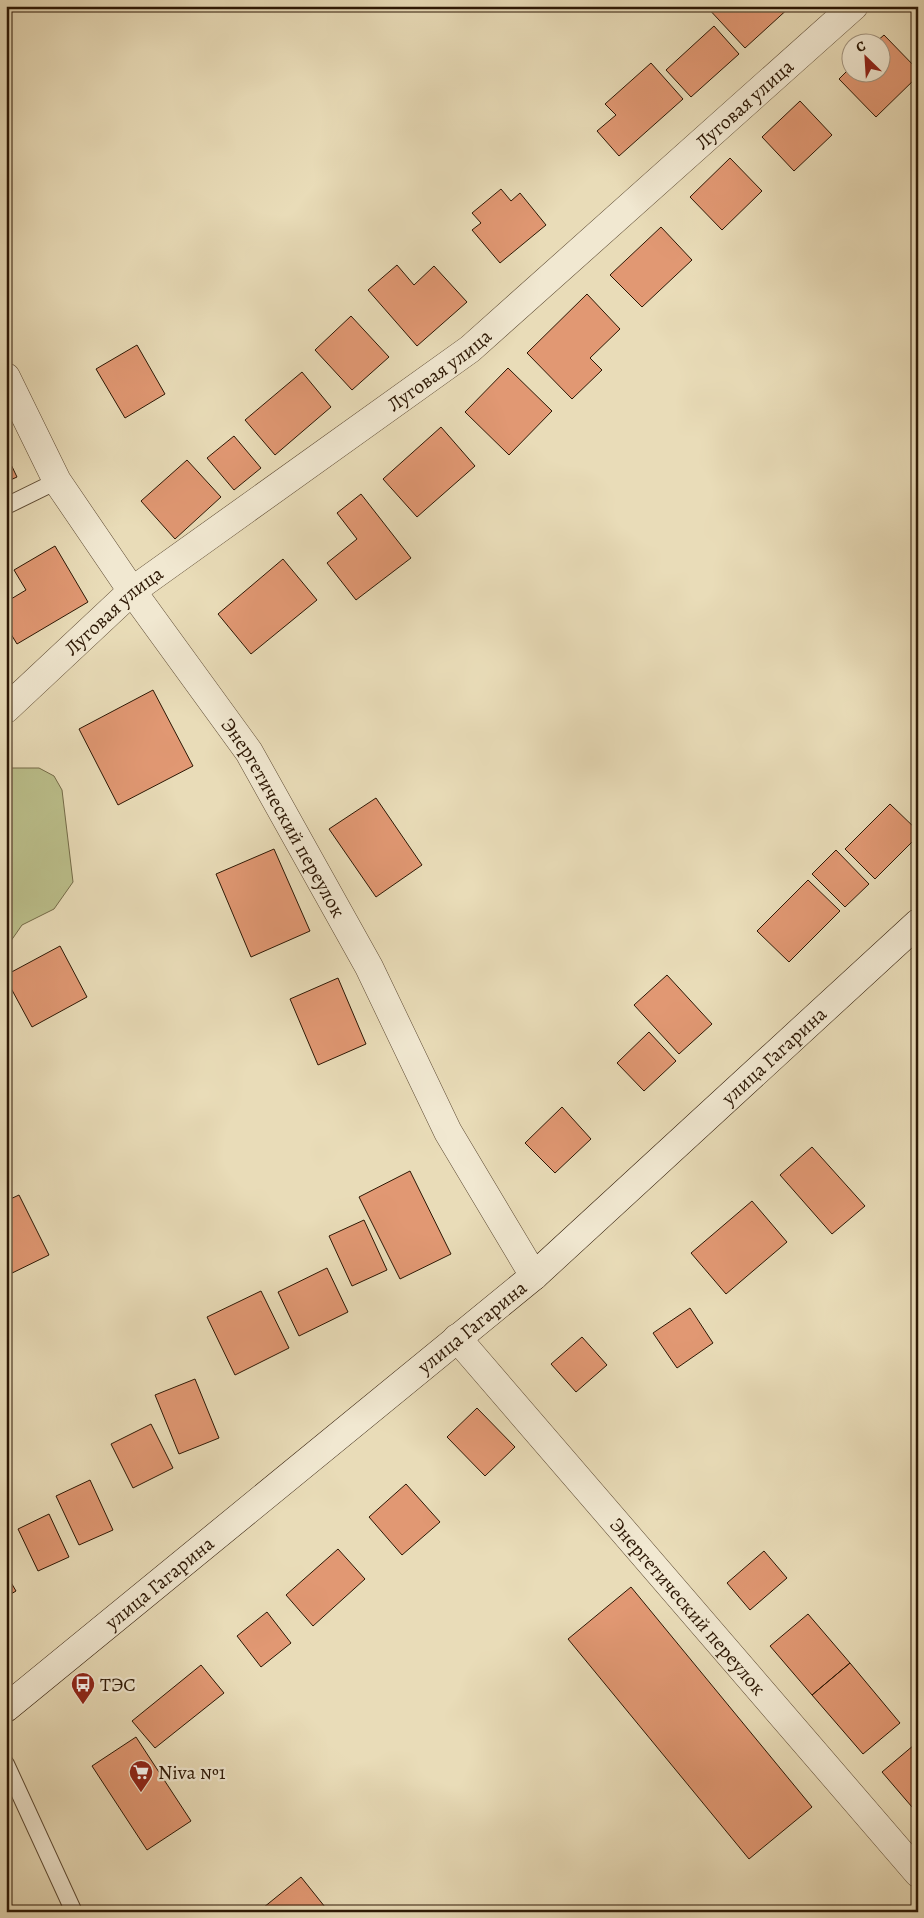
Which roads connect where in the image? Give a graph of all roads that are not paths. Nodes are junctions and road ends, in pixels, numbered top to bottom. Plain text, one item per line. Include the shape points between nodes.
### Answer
1 (854, 6) edge
2 (6, 377) edge
3 (57, 481) junction
4 (6, 506) edge
5 (132, 591) junction
6 (6, 709) edge
7 (918, 923) edge
8 (534, 1276) junction
9 (457, 1338) junction
10 (6, 1708) edge
11 (6, 1764) edge
12 (918, 1873) edge
13 (74, 1912) edge

1 - 5 street, Луговая улица via 470,349
2 - 3 street, Энергетический переулок
3 - 4 lane
3 - 5 street, Энергетический переулок
5 - 6 street, Луговая улица
5 - 8 street, Энергетический переулок via 249,752 369,967 448,1132
7 - 8 street, улица Гагарина
8 - 9 street, улица Гагарина
9 - 10 street, улица Гагарина
9 - 12 street, Энергетический переулок
11 - 13 lane

